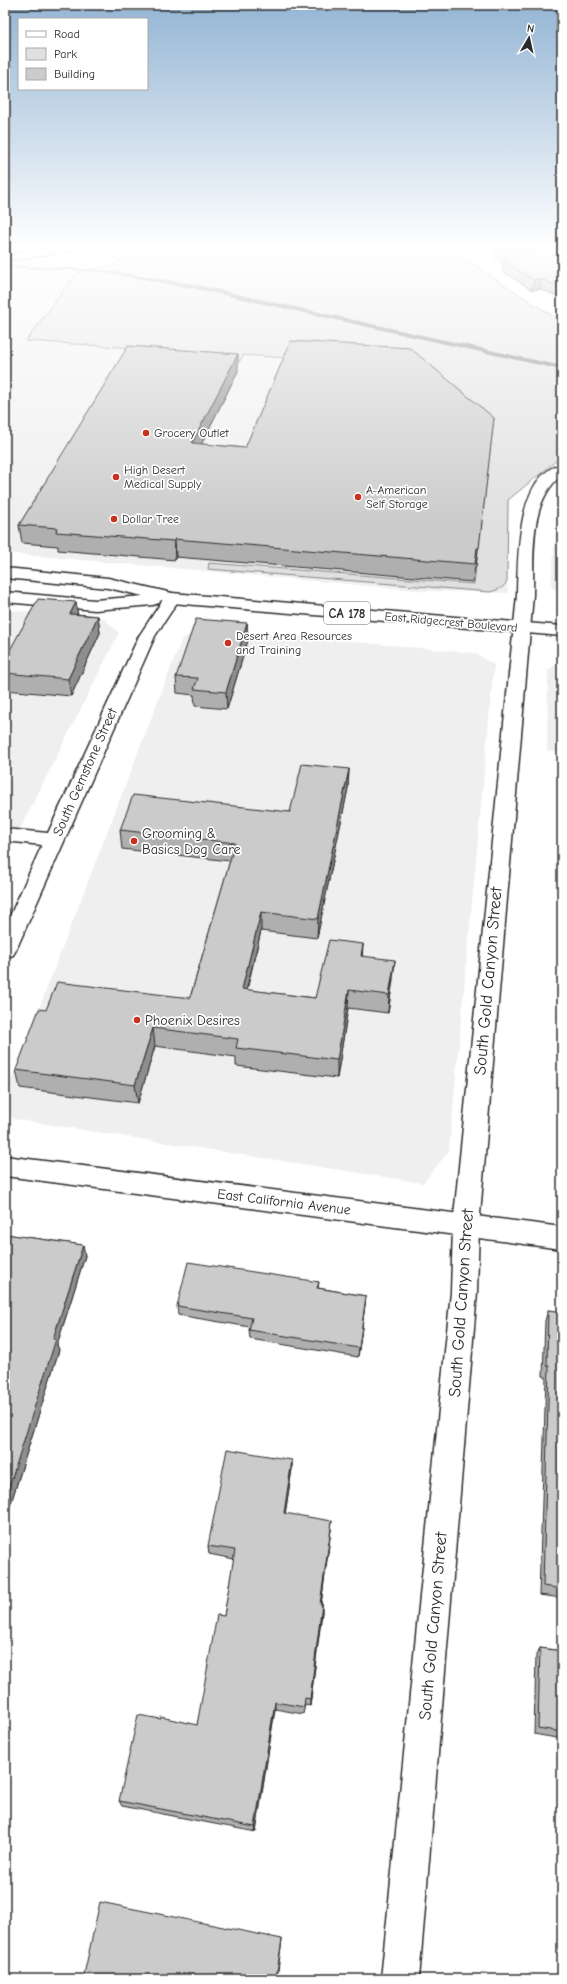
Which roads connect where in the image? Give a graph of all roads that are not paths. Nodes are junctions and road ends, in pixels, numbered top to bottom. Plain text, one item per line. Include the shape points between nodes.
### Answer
1 (562, 468) edge
2 (5, 573) edge
3 (5, 597) edge
4 (172, 598) junction
5 (521, 628) junction
6 (562, 631) edge
7 (5, 835) edge
8 (54, 840) junction
9 (5, 950) edge
10 (5, 1166) edge
11 (466, 1226) junction
12 (562, 1238) edge
13 (400, 1979) edge

1 - 5 street, South Gold Canyon Street via 554,472 538,493 528,524
2 - 4 street, East Ridgecrest Boulevard / CA 178 via 108,582
3 - 4 street, East Ridgecrest Boulevard / CA 178 via 96,605
4 - 5 street, East Ridgecrest Boulevard / CA 178
4 - 8 street, South Gemstone Street via 152,626
5 - 6 street, East Ridgecrest Boulevard / CA 178
5 - 11 street, South Gold Canyon Street
7 - 8 street
8 - 9 street, South Gemstone Street
10 - 11 street, East California Avenue
11 - 12 street, East California Avenue
11 - 13 street, South Gold Canyon Street via 464,1289

